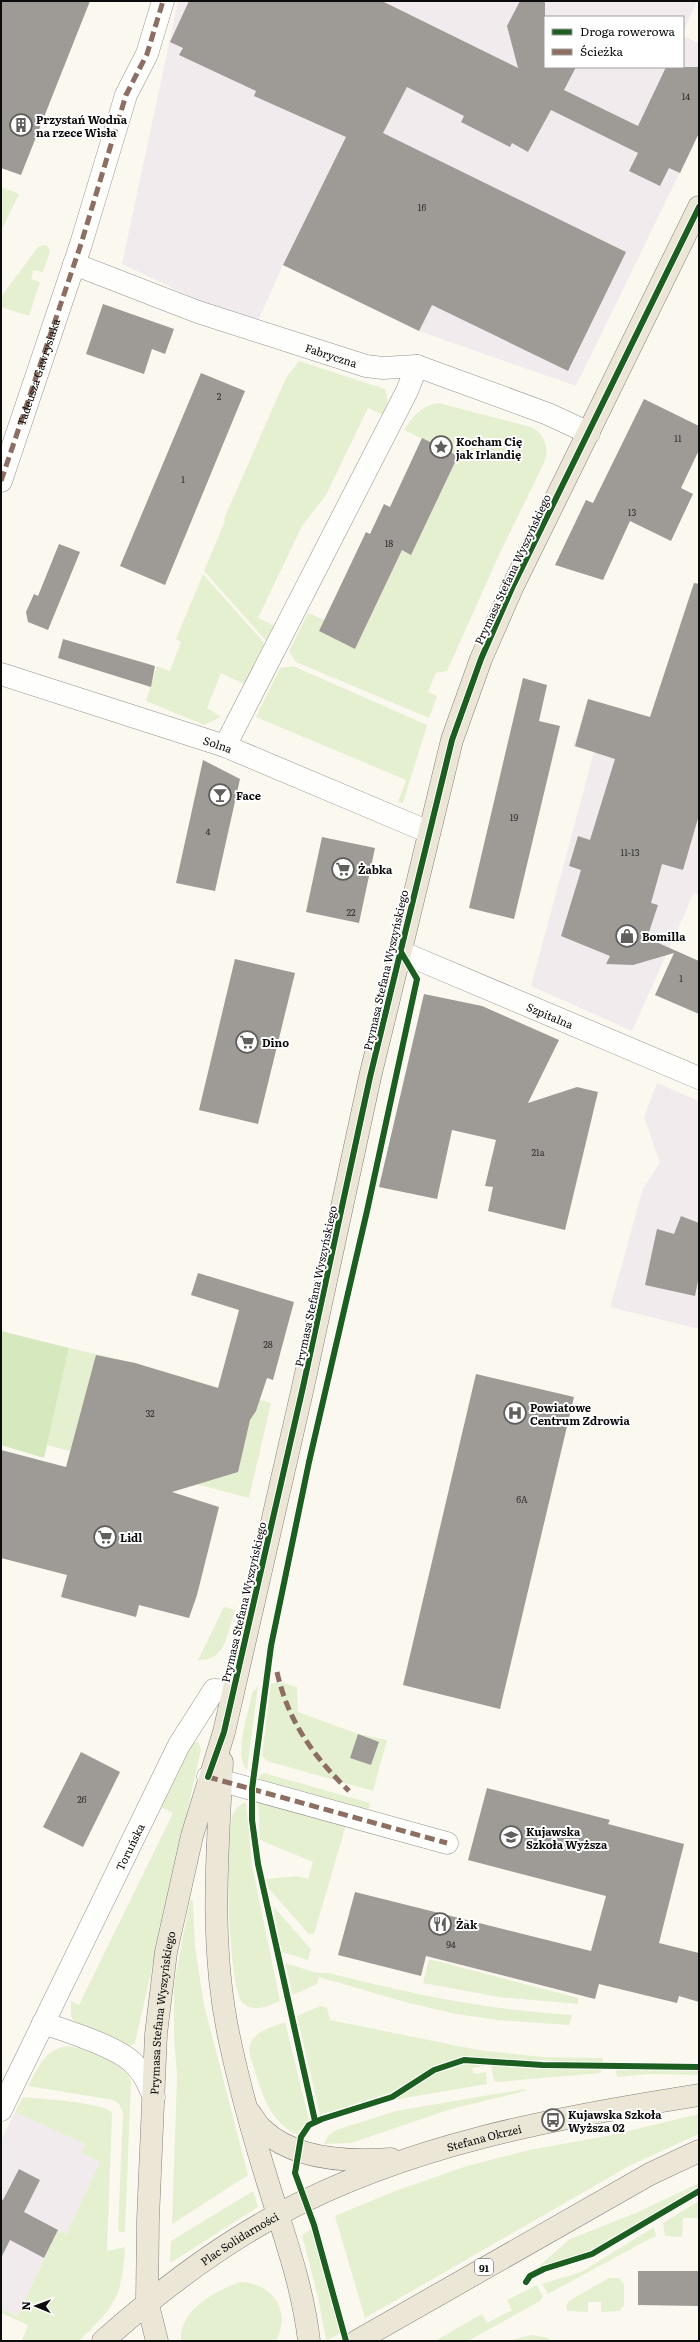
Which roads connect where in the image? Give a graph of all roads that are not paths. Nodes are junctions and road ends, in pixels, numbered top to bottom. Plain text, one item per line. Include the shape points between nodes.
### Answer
1 (163, 1) edge
2 (699, 207) edge
3 (74, 264) junction
4 (417, 366) junction
5 (590, 433) junction
6 (1, 481) edge
7 (1, 674) edge
8 (225, 746) junction
9 (429, 832) junction
10 (400, 952) junction
11 (699, 1078) edge
12 (232, 1691) junction
13 (215, 1779) junction
14 (447, 1843) dead end
15 (43, 2022) junction
16 (699, 2095) edge
17 (154, 2097) junction
18 (1, 2110) edge
19 (247, 2110) junction
20 (699, 2151) edge
21 (410, 2158) junction
22 (279, 2214) junction
23 (147, 2301) junction
24 (103, 2341) edge
25 (157, 2341) edge
26 (309, 2341) edge
27 (357, 2341) edge

1 - 3 street, Tadeusza Gawrysiaka via 147,54 126,95
2 - 5 main road, Prymasa Stefana Wyszyńskiego
3 - 4 street, Fabryczna via 198,312 366,366
3 - 6 street, Tadeusza Gawrysiaka
4 - 5 street, Fabryczna via 548,414
4 - 8 street via 407,391
5 - 9 main road, Prymasa Stefana Wyszyńskiego via 512,588 481,659 452,740
7 - 8 street, Solna
8 - 9 street, Solna
9 - 10 main road, Prymasa Stefana Wyszyńskiego
10 - 11 street, Szpitalna
10 - 12 main road, Prymasa Stefana Wyszyńskiego
12 - 13 main road, Prymasa Stefana Wyszyńskiego
12 - 15 street, Toruńska via 214,1690 179,1746
13 - 14 street
13 - 17 main road, Prymasa Stefana Wyszyńskiego via 192,1836 166,1952 156,2034
13 - 19 main road, Prymasa Stefana Wyszyńskiego via 215,1931 220,1984 228,2031
15 - 17 street via 84,2037 132,2061 145,2076
15 - 18 street, Toruńska
16 - 21 main road, Stefana Okrzei via 511,2129
17 - 23 main road, Prymasa Stefana Wyszyńskiego
19 - 21 main road, Prymasa Stefana Wyszyńskiego via 264,2131 299,2151 324,2157 354,2159
19 - 22 main road, Prymasa Stefana Wyszyńskiego
20 - 27 main road, 91 via 650,2174
21 - 22 main road, Stefana Okrzei via 359,2177
22 - 23 main road, Plac Solidarności via 205,2260
22 - 26 main road, Plac Solidarności via 296,2277
23 - 24 main road
23 - 25 main road

